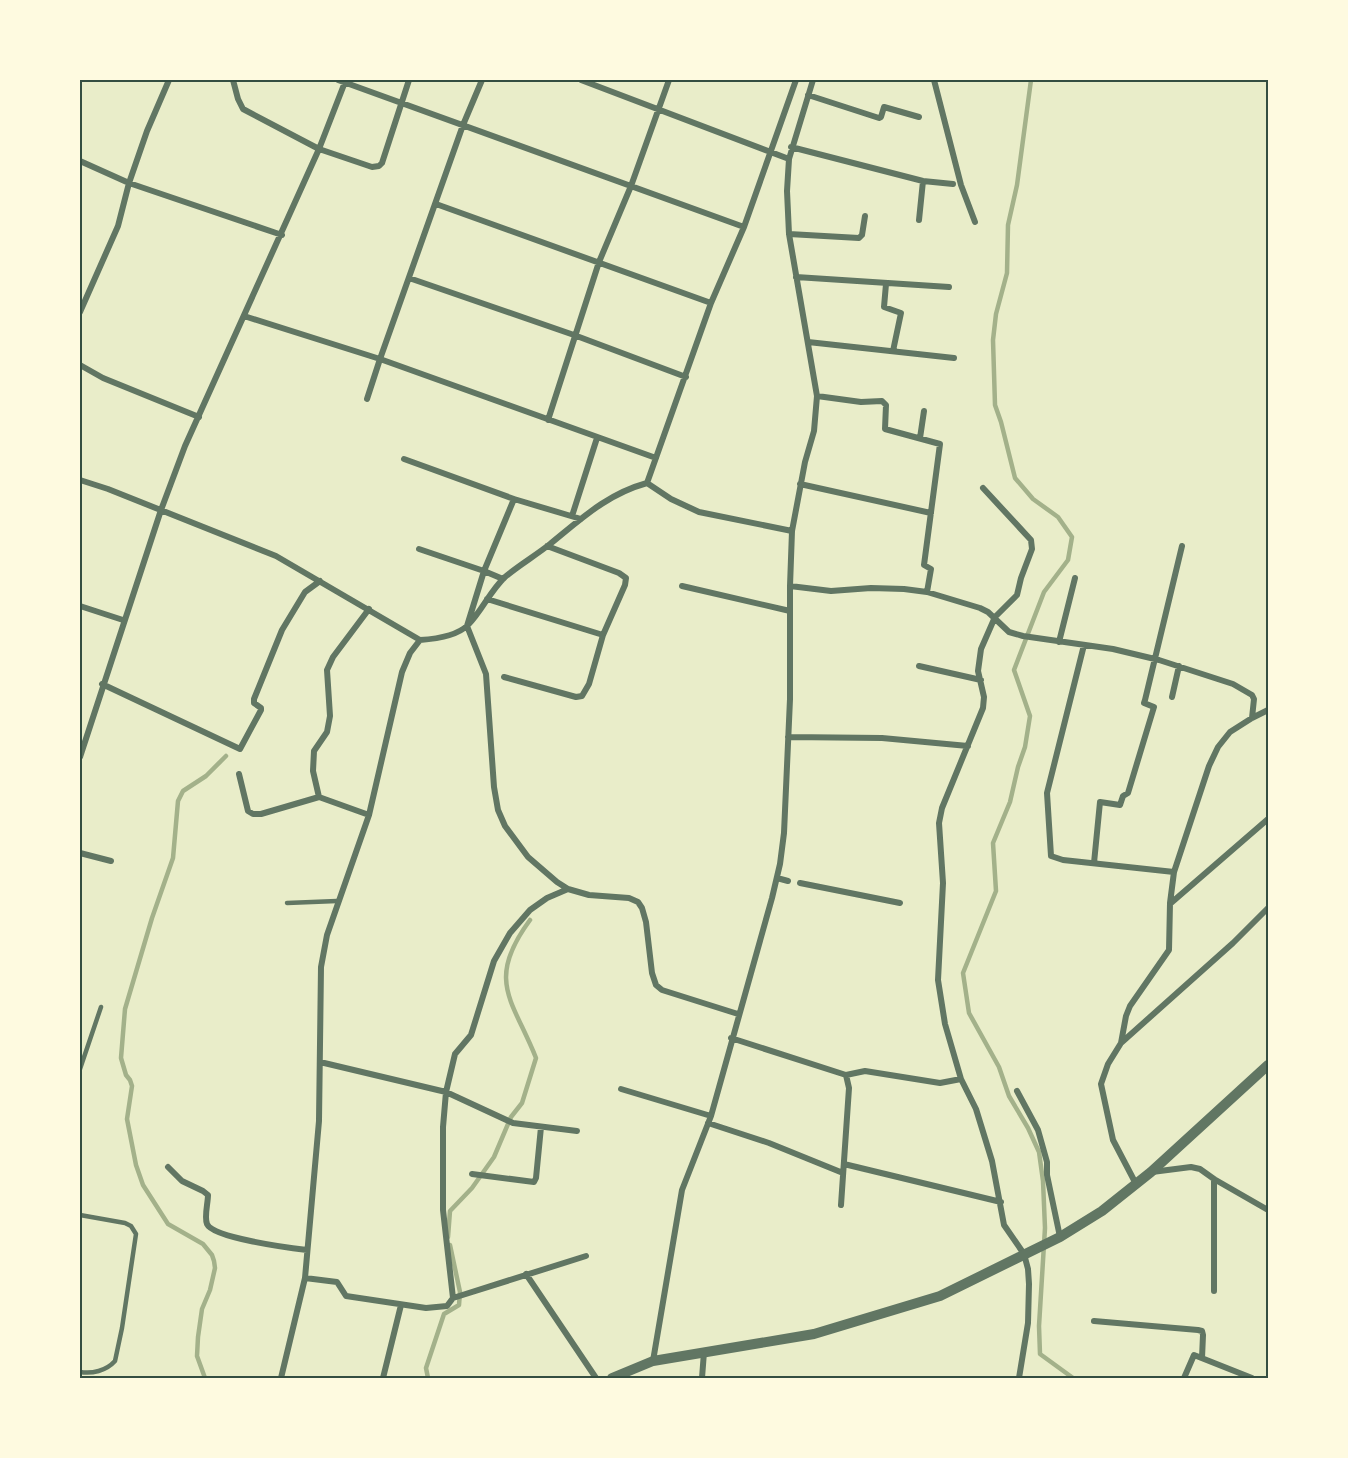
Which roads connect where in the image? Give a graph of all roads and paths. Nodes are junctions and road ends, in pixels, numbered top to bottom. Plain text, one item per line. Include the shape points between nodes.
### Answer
1 (169, 80) edge
2 (233, 80) edge
3 (409, 80) edge
4 (482, 80) edge
5 (581, 80) edge
6 (669, 80) edge
7 (796, 80) edge
8 (813, 80) edge
9 (934, 80) edge
10 (342, 81) edge
11 (808, 95) junction
12 (401, 102) junction
13 (658, 110) junction
14 (919, 117) dead end
15 (463, 125) junction
16 (791, 147) junction
17 (320, 149) junction
18 (769, 152) junction
19 (789, 159) junction
20 (80, 161) edge
21 (923, 181) junction
22 (129, 183) junction
23 (953, 184) dead end
24 (631, 186) junction
25 (436, 204) junction
26 (865, 216) dead end
27 (919, 220) dead end
28 (975, 222) dead end
29 (744, 227) junction
30 (789, 234) junction
31 (282, 235) junction
32 (599, 262) junction
33 (796, 277) junction
34 (408, 278) junction
35 (886, 284) junction
36 (949, 287) dead end
37 (711, 303) junction
38 (80, 312) edge
39 (244, 316) junction
40 (574, 335) junction
41 (808, 342) junction
42 (893, 351) junction
43 (954, 358) dead end
44 (380, 359) junction
45 (80, 366) edge
46 (686, 377) junction
47 (817, 396) junction
48 (367, 399) dead end
49 (924, 411) dead end
50 (199, 417) junction
51 (548, 420) junction
52 (597, 438) junction
53 (920, 438) junction
54 (656, 458) junction
55 (404, 459) dead end
56 (80, 480) edge
57 (647, 483) junction
58 (800, 484) junction
59 (983, 488) dead end
60 (514, 499) junction
61 (161, 510) junction
62 (931, 513) junction
63 (572, 516) junction
64 (581, 519) junction
65 (792, 531) junction
66 (547, 546) junction
67 (1182, 546) dead end
68 (419, 549) dead end
69 (484, 571) junction
70 (1075, 578) dead end
71 (503, 579) junction
72 (320, 581) junction
73 (682, 586) dead end
74 (790, 586) junction
75 (927, 592) junction
76 (487, 599) junction
77 (80, 606) edge
78 (369, 609) junction
79 (790, 611) junction
80 (995, 618) junction
81 (123, 620) junction
82 (467, 626) junction
83 (603, 636) junction
84 (420, 640) junction
85 (1059, 642) junction
86 (1084, 645) junction
87 (1155, 659) junction
88 (919, 666) dead end
89 (1179, 666) junction
90 (504, 676) dead end
91 (981, 680) junction
92 (102, 684) junction
93 (1172, 697) dead end
94 (1269, 710) edge
95 (1252, 718) junction
96 (788, 737) junction
97 (968, 746) junction
98 (80, 752) edge
99 (239, 774) dead end
100 (320, 797) junction
101 (369, 815) junction
102 (1269, 819) edge
103 (80, 853) edge
104 (111, 861) dead end
105 (1094, 863) junction
106 (1174, 872) junction
107 (777, 878) junction
108 (788, 881) dead end
109 (800, 883) dead end
110 (568, 889) junction
111 (337, 901) junction
112 (287, 903) dead end
113 (900, 903) dead end
114 (1170, 903) junction
115 (1269, 908) edge
116 (101, 1007) dead end
117 (738, 1014) junction
118 (731, 1038) junction
119 (1121, 1043) junction
120 (320, 1062) junction
121 (1269, 1065) edge
122 (80, 1070) edge
123 (846, 1075) junction
124 (961, 1079) junction
125 (621, 1089) dead end
126 (1017, 1091) dead end
127 (446, 1092) junction
128 (711, 1116) junction
129 (708, 1123) junction
130 (541, 1128) junction
131 (577, 1131) dead end
132 (844, 1164) junction
133 (168, 1167) dead end
134 (1151, 1172) junction
135 (843, 1173) junction
136 (473, 1174) dead end
137 (1214, 1179) junction
138 (1136, 1185) junction
139 (1000, 1202) junction
140 (841, 1205) dead end
141 (1269, 1210) edge
142 (80, 1215) edge
143 (1057, 1238) junction
144 (307, 1250) junction
145 (1027, 1252) junction
146 (586, 1256) dead end
147 (526, 1274) junction
148 (305, 1278) junction
149 (1214, 1292) dead end
150 (458, 1297) junction
151 (401, 1305) junction
152 (1094, 1321) dead end
153 (704, 1352) junction
154 (1202, 1358) junction
155 (653, 1361) junction
156 (80, 1372) edge
157 (282, 1378) edge
158 (383, 1378) edge
159 (596, 1378) edge
160 (612, 1378) edge
161 (702, 1378) edge
162 (1019, 1378) edge
163 (1184, 1378) edge
164 (1252, 1378) edge

1 - 22 street
2 - 17 street via 243,110
3 - 12 street
4 - 15 street
5 - 13 street
6 - 13 street
7 - 18 street
8 - 11 street
9 - 28 street
10 - 12 street
10 - 17 street
11 - 14 street via 879,118 884,107
11 - 16 street
12 - 15 street
12 - 17 street via 379,166 368,167
13 - 18 street
13 - 24 street
15 - 24 street
15 - 25 street
16 - 19 street
16 - 21 street
17 - 31 street
18 - 19 street
18 - 29 street
19 - 30 street
20 - 22 street
21 - 23 street
21 - 27 street
22 - 31 street
22 - 38 street via 118,226
24 - 29 street
24 - 32 street
25 - 32 street
25 - 34 street
26 - 30 street via 859,238
29 - 37 street
30 - 33 street
31 - 39 street
32 - 37 street
32 - 40 street
33 - 35 street
33 - 41 street
34 - 40 street
34 - 44 street
35 - 36 street
35 - 42 street via 884,307 901,313
37 - 46 street
39 - 44 street
39 - 50 street
40 - 46 street
40 - 51 street
41 - 42 street
41 - 47 street
42 - 43 street
44 - 48 street
44 - 51 street
45 - 50 street
46 - 54 street
47 - 53 street via 882,401 886,405 885,429
47 - 58 street via 814,431
49 - 53 street
50 - 61 street
51 - 52 street
52 - 54 street
52 - 63 street
53 - 62 street via 941,445
54 - 57 street
55 - 60 street
56 - 61 street
57 - 64 street via 617,494
57 - 65 street via 699,512
58 - 62 street
58 - 65 street
59 - 80 street via 1032,544 1017,595
60 - 63 street
60 - 69 street
61 - 72 street via 276,556
61 - 81 street
62 - 75 street via 924,565 931,569
63 - 64 street
64 - 66 street
65 - 74 street
66 - 71 street
66 - 83 street via 626,578
67 - 87 street
68 - 69 street
69 - 71 street
69 - 82 street
70 - 85 street
71 - 76 street
72 - 78 street
72 - 92 street via 305,592 282,630 254,699 261,711 240,749
73 - 79 street
74 - 75 street via 831,591 871,588
74 - 79 street
75 - 80 street via 980,608
76 - 82 street
76 - 83 street
77 - 81 street
78 - 84 street
78 - 100 street via 327,670 330,716 327,732 314,751 313,771
79 - 96 street
80 - 85 street via 1009,632
80 - 91 street via 981,649
81 - 92 street
82 - 84 street via 436,639
82 - 110 street via 486,674 498,810 528,856
83 - 90 street via 582,696
84 - 101 street via 402,672
85 - 86 street
86 - 87 street
86 - 105 street via 1047,802 1052,856
87 - 89 street
87 - 105 street via 1144,703 1154,707 1134,774 1120,805 1100,801
88 - 91 street
89 - 93 street
89 - 95 street via 1248,691 1254,699
91 - 97 street via 983,708
92 - 98 street
94 - 95 street
95 - 106 street via 1230,732 1218,747
96 - 97 street via 882,738
96 - 107 street via 784,833
97 - 124 street via 942,808 939,837 943,884 938,980 945,1024
99 - 100 street via 248,811 253,814
100 - 101 street
101 - 111 street
102 - 114 street
103 - 104 street
105 - 106 street
106 - 114 street
107 - 108 street
107 - 117 street
109 - 113 street
110 - 117 street via 635,900 644,913 656,985
110 - 127 street via 530,910 510,933 494,961 471,1035 455,1054
111 - 112 lane
111 - 120 street via 321,967
114 - 119 street via 1169,950 1130,1006
115 - 119 street
116 - 122 lane
117 - 118 street
118 - 123 street
118 - 128 street
119 - 138 street via 1101,1084 1113,1140
120 - 127 street
120 - 144 street via 319,1121
121 - 134 street
123 - 124 street via 865,1071 940,1083
123 - 132 street via 849,1088
124 - 139 street via 984,1131
125 - 128 street
126 - 143 street via 1044,1149
127 - 130 street via 510,1122
127 - 150 street via 443,1210
128 - 129 street
129 - 135 street
129 - 155 street via 682,1190
130 - 131 street
130 - 136 street via 534,1182
132 - 135 street
132 - 139 street
133 - 144 street via 182,1181 208,1196 208,1227 257,1243
134 - 137 street via 1195,1168
134 - 138 street
135 - 140 street
137 - 141 street
137 - 149 street
138 - 143 street
139 - 145 street via 1004,1225
142 - 156 lane via 124,1223 136,1234 115,1361 102,1370
143 - 145 street
144 - 148 street
145 - 153 street via 940,1296 814,1334
145 - 162 street via 1028,1323
146 - 147 street
147 - 150 street
147 - 159 street
148 - 151 street via 337,1282 346,1296
148 - 157 street
150 - 151 street via 447,1306
151 - 158 street
152 - 154 street via 1198,1330 1203,1333
153 - 155 street
153 - 161 street
154 - 163 street via 1192,1356
154 - 164 street
155 - 160 street

